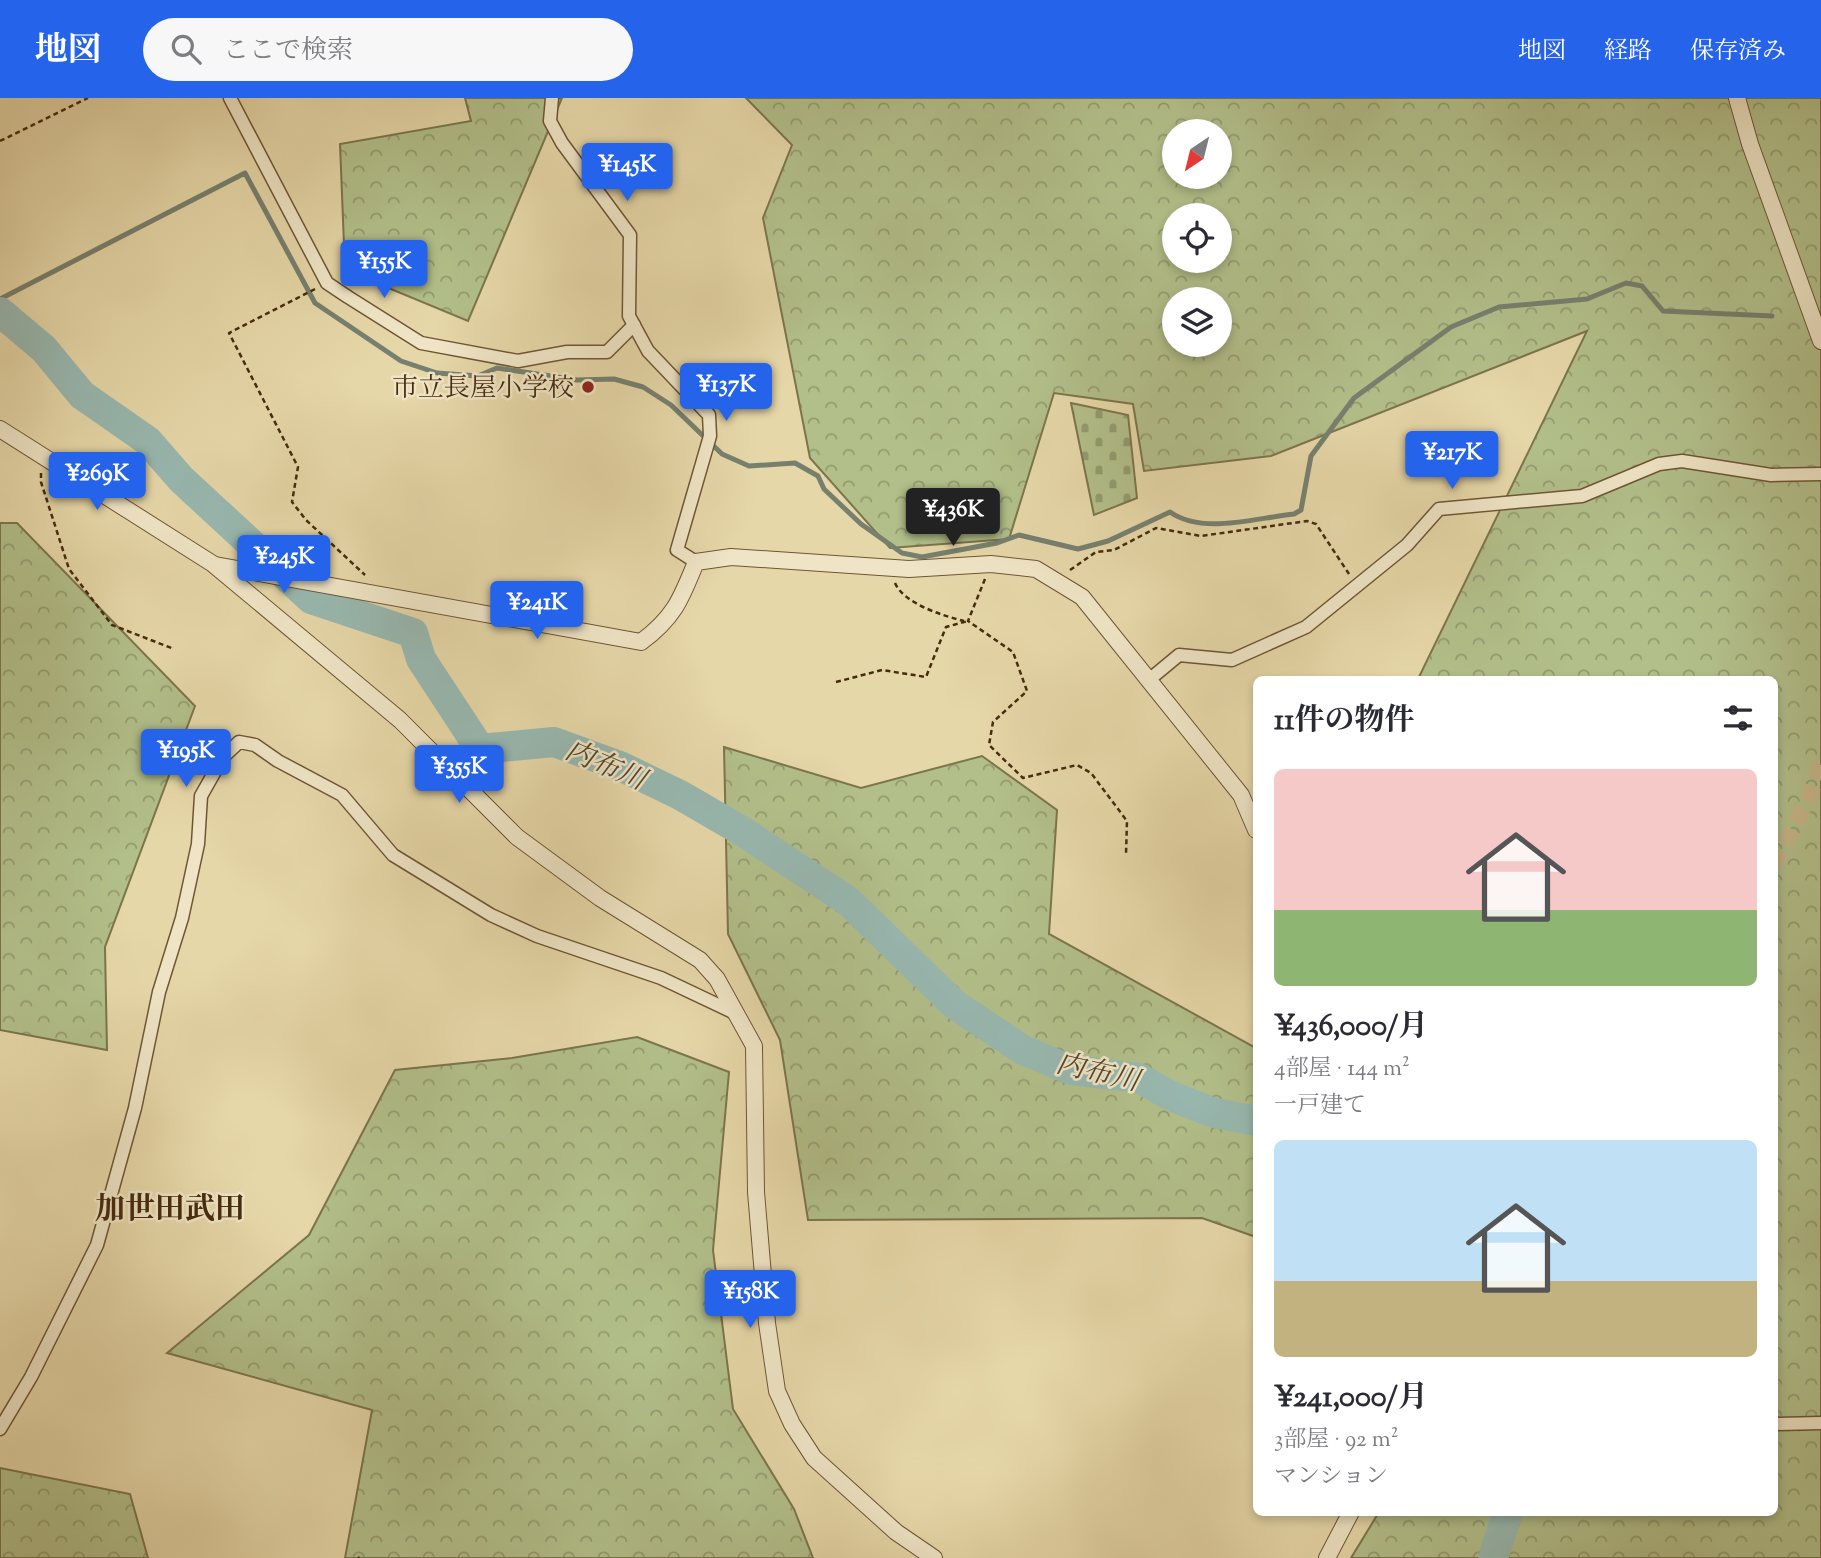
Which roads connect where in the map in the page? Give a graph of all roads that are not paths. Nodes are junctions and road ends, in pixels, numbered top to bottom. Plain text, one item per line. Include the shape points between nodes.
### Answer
1 (230, 98) edge
2 (552, 98) edge
3 (1737, 98) edge
4 (634, 325) junction
5 (1821, 341) edge
6 (0, 429) edge
7 (1821, 474) edge
8 (696, 562) junction
9 (213, 564) junction
10 (1150, 679) junction
11 (1253, 823) edge
12 (737, 1014) junction
13 (1821, 1423) edge
14 (1778, 1424) edge
15 (0, 1429) edge
16 (1349, 1516) edge
17 (934, 1558) edge
18 (1326, 1558) edge

1 - 4 street via 327,283 421,343 518,361 567,352 607,352
2 - 4 street via 550,121 562,143 630,235 627,305
3 - 5 street
4 - 8 street via 648,351 709,415 710,436 677,550
6 - 9 street
7 - 10 street via 1770,475 1682,461 1659,464 1582,496 1439,509 1407,545 1306,627 1231,660 1179,655
8 - 9 street via 665,625 641,642
8 - 10 street via 730,557 888,567 991,564 1036,569 1082,597
9 - 12 street via 400,720 517,837 600,898 700,960
10 - 11 street via 1241,795
12 - 15 street via 661,978 537,936 491,915 393,855 341,795 255,745 239,741 223,757 201,796 198,844 182,918 159,992 135,1108 97,1245
12 - 17 street via 754,1046 756,1192 777,1391 814,1458 896,1532
13 - 14 street
16 - 18 street

